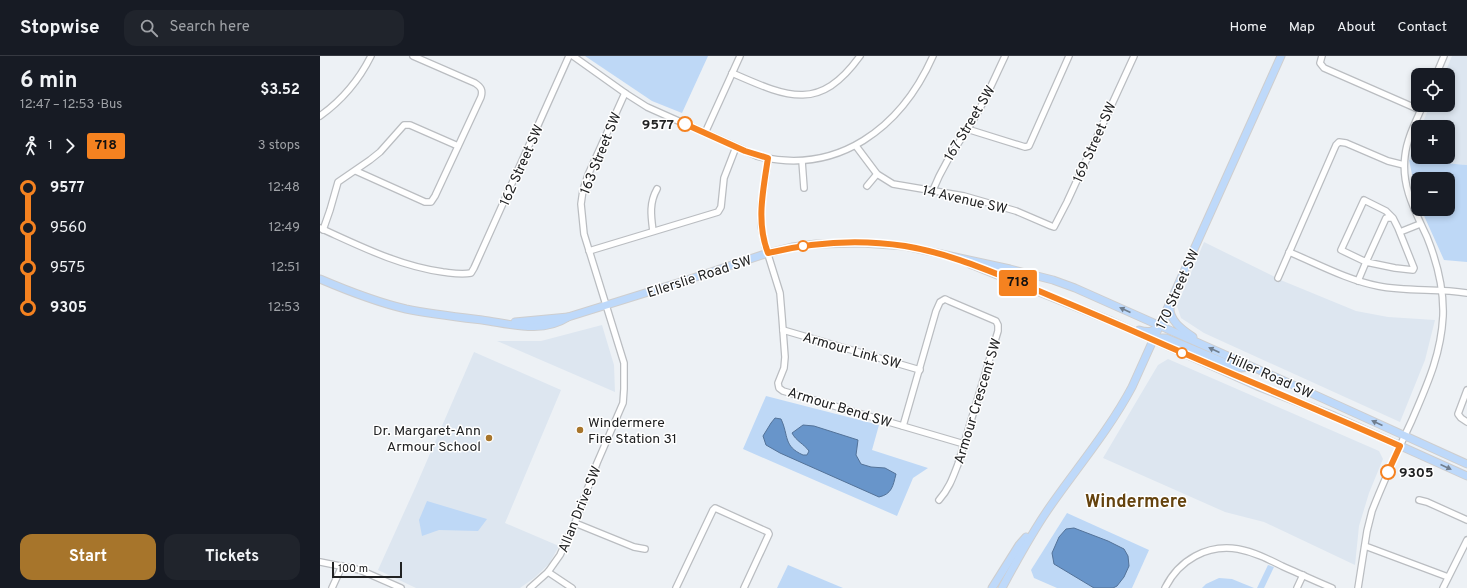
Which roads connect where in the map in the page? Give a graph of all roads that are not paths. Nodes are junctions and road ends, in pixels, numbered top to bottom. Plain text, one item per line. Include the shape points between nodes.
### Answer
1 (370, 56) edge
2 (413, 56) edge
3 (569, 56) edge
4 (573, 56) edge
5 (740, 56) edge
6 (860, 56) edge
7 (933, 56) edge
8 (1005, 56) edge
9 (1069, 56) edge
10 (1134, 56) edge
11 (1281, 56) edge
12 (1322, 56) edge
13 (1444, 56) edge
14 (1439, 68) edge
15 (732, 73) junction
16 (625, 93) junction
17 (1411, 104) edge
18 (1420, 112) edge
19 (320, 116) edge
20 (967, 129) junction
21 (705, 133) junction
22 (458, 146) junction
23 (856, 146) junction
24 (736, 147) junction
25 (768, 158) junction
26 (802, 161) junction
27 (1404, 165) junction
28 (356, 171) junction
29 (877, 174) junction
30 (867, 186) dead end
31 (804, 188) dead end
32 (657, 189) dead end
33 (933, 190) junction
34 (1392, 218) junction
35 (1420, 224) junction
36 (1054, 227) joint
37 (321, 229) edge
38 (652, 231) junction
39 (1400, 232) junction
40 (589, 251) junction
41 (1289, 252) junction
42 (768, 253) junction
43 (950, 256) junction
44 (1366, 262) junction
45 (1278, 278) dead end
46 (320, 279) edge
47 (1358, 281) junction
48 (1442, 291) junction
49 (1467, 293) edge
50 (1057, 299) junction
51 (1171, 302) junction
52 (607, 305) junction
53 (1160, 326) junction
54 (783, 330) junction
55 (1154, 340) junction
56 (1201, 344) junction
57 (1252, 367) junction
58 (920, 370) junction
59 (1467, 390) edge
60 (1467, 422) edge
61 (904, 426) junction
62 (1405, 436) junction
63 (964, 444) junction
64 (1400, 446) junction
65 (1467, 464) edge
66 (1467, 476) edge
67 (939, 500) dead end
68 (1419, 500) dead end
69 (1467, 520) edge
70 (575, 523) junction
71 (1035, 528) junction
72 (1467, 540) edge
73 (1365, 546) junction
74 (645, 549) dead end
75 (320, 562) edge
76 (342, 566) junction
77 (548, 572) junction
78 (1303, 575) junction
79 (1448, 577) junction
80 (332, 588) edge
81 (401, 588) edge
82 (530, 588) edge
83 (572, 588) edge
84 (676, 588) edge
85 (744, 588) edge
86 (992, 588) edge
87 (1002, 588) edge
88 (1165, 588) edge
89 (1297, 588) edge
90 (1332, 588) edge
91 (1358, 588) edge
92 (1443, 588) edge

1 - 19 street via 350,88
2 - 22 street via 480,86 482,93
3 - 37 street, 162 Street SW via 471,273 461,274 405,264
4 - 16 street
5 - 15 street
6 - 15 street via 832,86 803,95 789,95 766,88
7 - 23 street via 922,78 895,115 882,128
8 - 20 street, 167 Street SW via 993,84
9 - 20 street via 1029,146 1025,147
10 - 36 street, 169 Street SW
11 - 51 main road, 170 Street SW
12 - 17 street via 1320,63 1324,68
13 - 14 street
15 - 21 street
16 - 21 street via 655,111
16 - 40 street, 163 Street SW via 583,190 582,228
18 - 27 street via 1406,147
20 - 33 street, 167 Street SW via 947,159
21 - 24 street
22 - 28 street via 407,124 380,152
22 - 28 street via 431,202 425,202
23 - 26 street via 834,155
23 - 29 street, 14 Avenue SW
24 - 25 street
24 - 38 street via 724,178 720,210 702,218
25 - 26 street
25 - 42 street, Armour Bend SW via 761,225
26 - 31 street
27 - 35 street via 1407,192
27 - 41 street via 1339,142
28 - 37 street via 338,182 330,210
29 - 30 street
29 - 33 street, 14 Avenue SW via 893,184
32 - 38 street via 651,204
33 - 36 street, 14 Avenue SW via 994,204
34 - 39 street
34 - 44 street via 1386,218
34 - 44 street via 1386,211 1364,200 1341,250
35 - 39 street
35 - 48 street via 1433,253
38 - 40 street
39 - 44 street via 1413,270
40 - 52 street, 163 Street SW
41 - 45 street
41 - 47 street
42 - 43 main road, Ellerslie Road SW via 816,244 862,243 905,246
42 - 52 main road, Ellerslie Road SW
42 - 54 street, Armour Bend SW via 780,293
43 - 50 main road, Ellerslie Road SW
53 -> 43 main road, Ellerslie Road SW via 1053,280
44 - 47 street
46 - 52 main road, Ellerslie Road SW via 347,291 406,309 505,323 568,318
47 - 48 street via 1386,288
48 - 49 street
48 - 62 street via 1442,325 1437,360
50 - 53 main road via 1072,301 1145,332
50 - 55 main road, Ellerslie Road SW
51 - 53 main road, 170 Street SW
51 - 56 main road via 1170,311 1173,318
52 - 70 street, Allan Drive SW via 624,363 622,403
53 - 55 main road, 170 Street SW
53 - 56 main road, Hiller Road SW
54 - 58 street, Armour Link SW
54 - 61 street, Armour Bend SW via 784,368 778,383 779,388
55 - 57 main road via 1166,338 1233,366
55 - 64 main road, Hiller Road SW
55 - 71 main road, 170 Street SW via 1132,387 1113,419
57 -> 56 main road, Hiller Road SW
62 -> 57 main road, Hiller Road SW
58 - 61 street, Armour Crescent SW
58 - 63 street, Armour Crescent SW via 940,302 949,301 991,319 998,325
59 - 60 street via 1458,414
61 - 63 street, Armour Bend SW
62 - 64 street
62 - 65 main road, Hiller Road SW
63 - 67 street, Armour Crescent SW via 946,493
64 -> 66 main road, Hiller Road SW
64 - 73 street via 1372,512
68 - 69 street
70 - 74 street
70 - 77 street, Allan Drive SW via 560,555
71 - 86 main road, 170 Street SW via 1019,545
71 - 87 main road, 170 Street SW
72 - 79 street
73 - 79 street
73 - 91 street
75 - 76 street
76 - 80 street
76 - 81 street via 360,570
77 - 82 street, Allan Drive SW
77 - 83 street
78 - 88 street via 1261,556 1239,549 1220,548 1196,555 1177,570
78 - 89 street
78 - 90 street
79 - 92 street
84 - 85 street via 713,510 717,508 770,534

